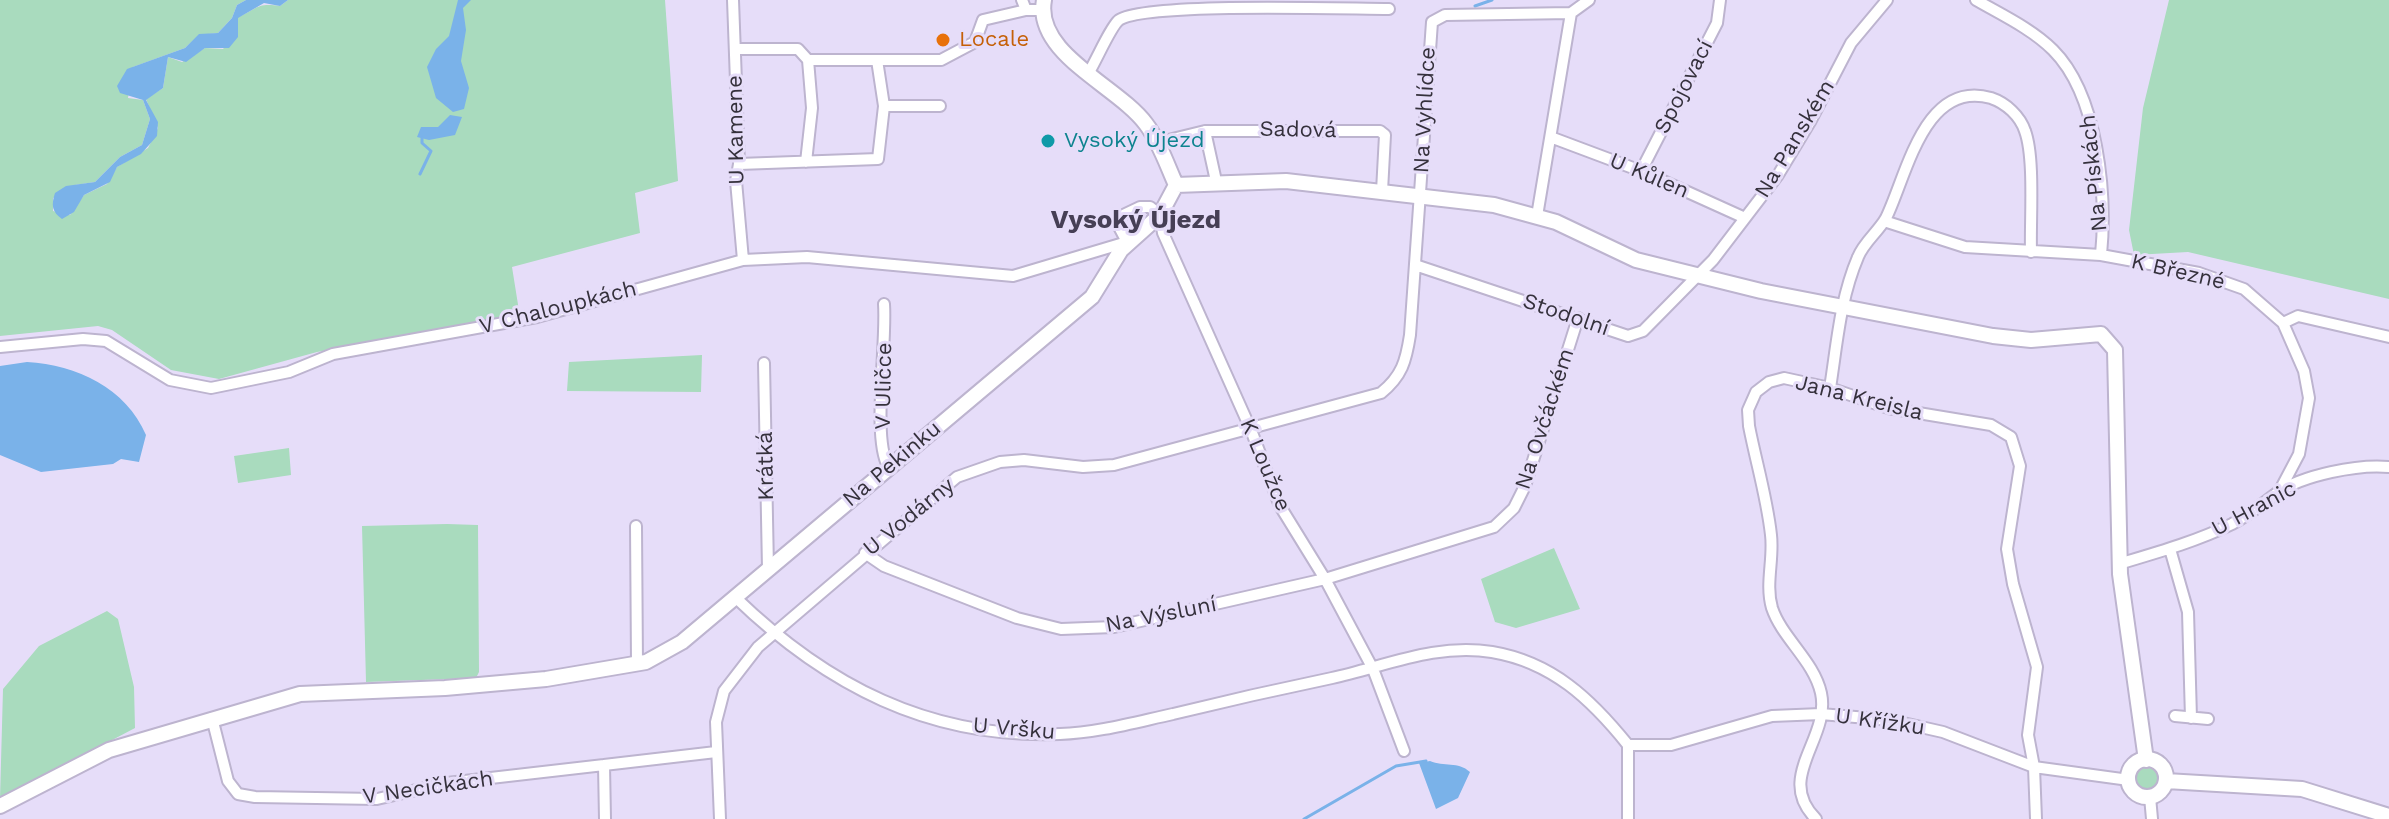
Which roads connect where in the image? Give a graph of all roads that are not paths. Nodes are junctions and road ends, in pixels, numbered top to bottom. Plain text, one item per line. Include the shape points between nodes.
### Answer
1 (733, 0) edge
2 (1589, 0) edge
3 (1720, 0) edge
4 (1887, 0) edge
5 (1976, 0) edge
6 (1024, 5) edge
7 (1043, 5) edge
8 (1342, 5) edge
9 (1389, 9) dead end
10 (1571, 13) junction
11 (735, 49) junction
12 (808, 60) junction
13 (877, 60) junction
14 (1089, 72) junction
15 (884, 106) junction
16 (940, 106) dead end
17 (1205, 131) junction
18 (1553, 138) junction
19 (1156, 143) junction
20 (806, 162) junction
21 (739, 164) junction
22 (1641, 171) junction
23 (1216, 181) junction
24 (1176, 185) junction
25 (1382, 191) junction
26 (1420, 195) junction
27 (1160, 215) junction
28 (1537, 216) junction
29 (1745, 218) junction
30 (1884, 221) junction
31 (1127, 242) junction
32 (2031, 252) junction
33 (2101, 255) junction
34 (743, 260) junction
35 (1415, 265) junction
36 (1696, 274) junction
37 (884, 304) dead end
38 (1841, 308) junction
39 (1578, 318) junction
40 (2283, 323) junction
41 (2389, 337) edge
42 (0, 347) edge
43 (764, 363) dead end
44 (1830, 388) junction
45 (1251, 430) junction
46 (888, 466) junction
47 (2389, 467) edge
48 (2279, 492) junction
49 (636, 526) dead end
50 (2170, 549) junction
51 (865, 553) junction
52 (2122, 563) junction
53 (768, 569) junction
54 (1325, 579) junction
55 (735, 597) junction
56 (773, 634) junction
57 (637, 664) junction
58 (1373, 669) junction
59 (1821, 714) junction
60 (2175, 716) dead end
61 (212, 718) junction
62 (2191, 718) junction
63 (2208, 719) dead end
64 (1628, 745) junction
65 (1404, 751) dead end
66 (716, 752) junction
67 (2146, 760) junction
68 (604, 765) junction
69 (2034, 767) junction
70 (2129, 780) junction
71 (2166, 781) junction
72 (2150, 797) junction
73 (0, 806) edge
74 (2389, 816) edge
75 (605, 819) edge
76 (720, 819) edge
77 (1628, 819) edge
78 (1816, 819) edge
79 (2036, 819) edge
80 (2152, 819) edge

1 - 11 street, U Kamene
2 - 10 street
3 - 22 street, Spojovací via 1717,23
4 - 29 street, Na Panském via 1851,43 1802,136
5 - 33 street, Na Pískách via 2044,42 2081,89 2102,204
6 - 7 street
6 - 13 street via 983,20 975,42 941,60
7 - 14 street via 1057,45
8 - 9 street
8 - 14 street via 1130,15 1117,21
10 - 18 street
10 - 26 street, Na Vyhlídce via 1435,19 1430,28
11 - 12 street via 798,49
11 - 21 street, U Kamene
12 - 13 street
12 - 20 street via 812,108
13 - 15 street
14 - 19 street via 1139,116
15 - 16 street
15 - 20 street via 878,159
17 - 19 street, Sadová
17 - 23 street
17 - 25 street, Sadová via 1380,131 1385,135
18 - 22 street, U Kůlen
18 - 28 street
19 - 24 street
20 - 21 street
21 - 34 street, U Kamene
22 - 29 street, U Kůlen
23 - 24 street
23 - 25 street via 1286,181
24 - 27 street
25 - 26 street
26 - 28 street
26 - 35 street, U Vodárny
27 - 31 street, Na Pekinku
27 - 31 street via 1140,207 1119,217
27 - 45 street, K Loužce via 1163,233
28 - 36 street via 1636,260
29 - 36 street, Na Panském
30 - 32 street, K Březné via 1965,247
30 - 32 street via 1936,112 1965,97 1993,99 2012,111 2027,139
30 - 38 street via 1857,259
31 - 34 street, V Chaloupkách via 1013,276 807,257
31 - 46 street, Na Pekinku via 1092,297
32 - 33 street, K Březné
33 - 40 street, K Březné via 2225,280 2263,302
34 - 42 street, V Chaloupkách via 537,317 333,354 289,372 211,388 170,380 106,341
35 - 39 street, Stodolní
35 - 45 street, U Vodárny via 1405,366 1396,381 1381,393
36 - 38 street
36 - 39 street, Stodolní via 1636,335
37 - 46 street, V Uličce via 882,424
38 - 44 street
38 - 52 street via 1993,336 2031,340 2091,333 2110,340 2116,367
39 - 54 street, Na Ovčáckém via 1514,508 1494,527
40 - 41 street via 2298,316
40 - 48 street, K Březné via 2304,371 2309,398 2299,454
43 - 53 street, Krátká
44 - 59 street, Jana Kreisla via 1796,379 1769,382 1756,392 1748,410 1771,533 1769,597 1817,682
44 - 69 street, Jana Kreisla via 1888,408 1991,425 2011,437 2020,466 2007,549 2037,667 2028,717
45 - 51 street, U Vodárny via 1114,465 1024,460 975,469 948,484
45 - 54 street, K Loužce via 1280,506
46 - 53 street, Na Pekinku
47 - 48 street, U Hranic via 2342,469
48 - 50 street, U Hranic via 2229,525
49 - 57 street
50 - 52 street, U Hranic
50 - 62 street via 2188,612
51 - 54 street, Na Výsluní via 884,566 1017,618 1061,629 1114,627
51 - 56 street, U Vodárny
52 - 67 street
53 - 55 street, Na Pekinku
54 - 58 street, K Loužce
55 - 56 street, U Vršku
55 - 57 street, Na Pekinku via 682,642
56 - 58 street, U Vršku via 839,681 888,704 946,722 1060,734
56 - 66 street, U Vodárny via 724,691
57 - 61 street, Na Pekinku via 445,688 300,694
58 - 64 street, U Vršku via 1438,650 1493,652 1519,659 1589,698
58 - 65 street, K Loužce
59 - 64 street, U Křížku via 1772,716 1694,741
59 - 69 street, U Křížku via 1890,720 1943,732
59 - 78 street via 1799,785 1802,802
60 - 62 street
61 - 68 street, V Necičkách via 228,781 238,794 255,797 377,799 447,783
61 - 73 street, Na Pekinku via 109,750
62 - 63 street
64 - 77 street
66 - 68 street, V Necičkách
66 - 76 street
67 - 70 street via 2133,766
67 - 71 street via 2161,765
68 - 75 street
69 - 70 street, U Křížku
69 - 79 street, Jana Kreisla
70 - 72 street via 2133,791
71 - 72 street via 2161,792
71 - 74 street via 2302,789
72 - 80 street

